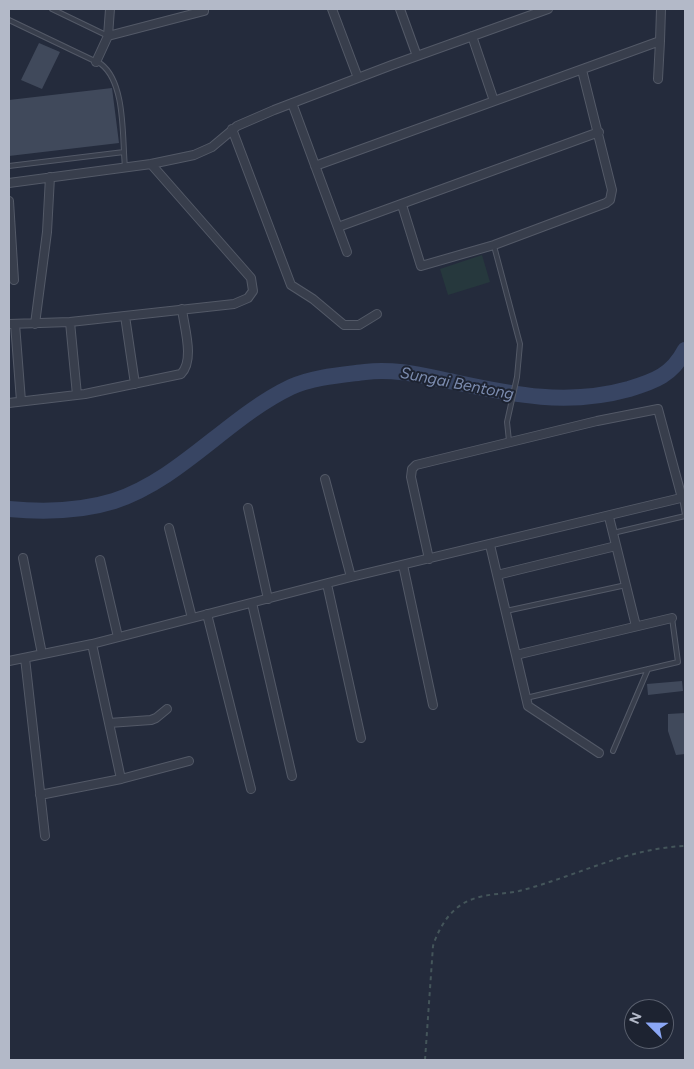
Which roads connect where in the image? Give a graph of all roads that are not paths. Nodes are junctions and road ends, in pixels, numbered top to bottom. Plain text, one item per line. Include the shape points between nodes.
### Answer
1 (52, 9) edge
2 (110, 9) edge
3 (332, 9) edge
4 (400, 9) edge
5 (548, 9) edge
6 (661, 9) edge
7 (204, 10) edge
8 (9, 20) edge
9 (108, 36) junction
10 (472, 36) junction
11 (660, 41) junction
12 (417, 56) junction
13 (96, 62) junction
14 (582, 70) junction
15 (358, 78) junction
16 (658, 79) dead end
17 (494, 101) junction
18 (292, 103) junction
19 (232, 129) junction
20 (599, 132) junction
21 (124, 152) junction
22 (151, 164) junction
23 (9, 166) edge
24 (315, 166) junction
25 (125, 167) junction
26 (50, 177) junction
27 (9, 183) edge
28 (9, 201) edge
29 (402, 205) junction
30 (9, 208) edge
31 (338, 228) junction
32 (494, 245) junction
33 (347, 252) dead end
34 (14, 280) dead end
35 (182, 309) junction
36 (377, 314) dead end
37 (125, 316) junction
38 (70, 322) junction
39 (12, 324) edge
40 (35, 324) junction
41 (135, 384) junction
42 (77, 395) junction
43 (21, 401) junction
44 (9, 403) edge
45 (509, 441) junction
46 (325, 479) dead end
47 (684, 498) edge
48 (248, 508) dead end
49 (685, 516) edge
50 (609, 518) junction
51 (169, 528) dead end
52 (613, 533) junction
53 (490, 545) junction
54 (616, 546) junction
55 (24, 558) dead end
56 (430, 559) junction
57 (100, 560) dead end
58 (403, 566) junction
59 (497, 575) junction
60 (351, 577) junction
61 (327, 584) junction
62 (626, 585) junction
63 (268, 599) junction
64 (252, 603) junction
65 (506, 611) junction
66 (207, 614) junction
67 (192, 618) junction
68 (672, 618) joint
69 (636, 626) junction
70 (118, 637) junction
71 (92, 644) junction
72 (42, 654) junction
73 (516, 655) junction
74 (25, 658) junction
75 (9, 661) edge
76 (648, 669) junction
77 (526, 698) junction
78 (433, 705) dead end
79 (167, 709) dead end
80 (109, 722) junction
81 (360, 738) dead end
82 (613, 751) dead end
83 (600, 752) dead end
84 (188, 761) dead end
85 (292, 776) dead end
86 (121, 779) junction
87 (251, 789) dead end
88 (40, 796) junction
89 (45, 836) dead end

1 - 9 lane
2 - 9 street
3 - 15 street
4 - 12 street
5 - 10 street
6 - 11 street
7 - 9 street
8 - 13 lane
9 - 13 street
10 - 12 street
10 - 17 street
11 - 14 street
11 - 16 street
12 - 15 street
13 - 21 lane via 107,69 116,83
14 - 17 street
14 - 20 street
15 - 18 street
17 - 24 street
18 - 19 street
18 - 24 street
19 - 22 street via 207,151
19 - 36 street via 291,285 344,325 360,325
20 - 29 street
20 - 32 street via 612,190 610,200
21 - 23 lane
21 - 25 lane
22 - 25 street
22 - 35 street via 253,282 253,291 241,302
24 - 31 street
25 - 26 street
26 - 27 street
26 - 40 street via 47,232
28 - 30 street
29 - 31 street
29 - 32 street via 419,266
30 - 34 street
31 - 33 street
32 - 45 lane via 520,344 517,377 508,411
35 - 37 street
35 - 41 street via 188,357 184,371 176,376
37 - 38 street
37 - 41 street
38 - 40 street
38 - 42 street
39 - 40 street
39 - 43 street
41 - 42 street
42 - 43 street
43 - 44 street
45 - 47 street via 656,409 660,412
45 - 56 street via 416,465 412,469 411,477
46 - 60 street
47 - 49 lane
47 - 50 street
48 - 63 street
49 - 52 lane
50 - 52 street
50 - 53 street
51 - 67 street
52 - 54 street
53 - 56 street
53 - 59 street
54 - 59 street
54 - 62 street
55 - 72 street
56 - 58 street
57 - 70 street
58 - 60 street
58 - 78 street
59 - 65 street
60 - 61 street
61 - 63 street
61 - 81 street
62 - 65 lane
62 - 69 street
63 - 64 street
64 - 66 street
64 - 85 street
65 - 73 street
66 - 67 street
66 - 87 street
67 - 70 street
68 - 69 street
68 - 76 lane via 678,662
69 - 73 street
70 - 71 street
71 - 72 street
71 - 80 street
72 - 74 street
73 - 77 street
74 - 75 street
74 - 88 street
76 - 77 lane
76 - 82 lane
77 - 83 street via 528,706
79 - 80 street via 156,718
80 - 86 street
84 - 86 street
86 - 88 street
88 - 89 street

